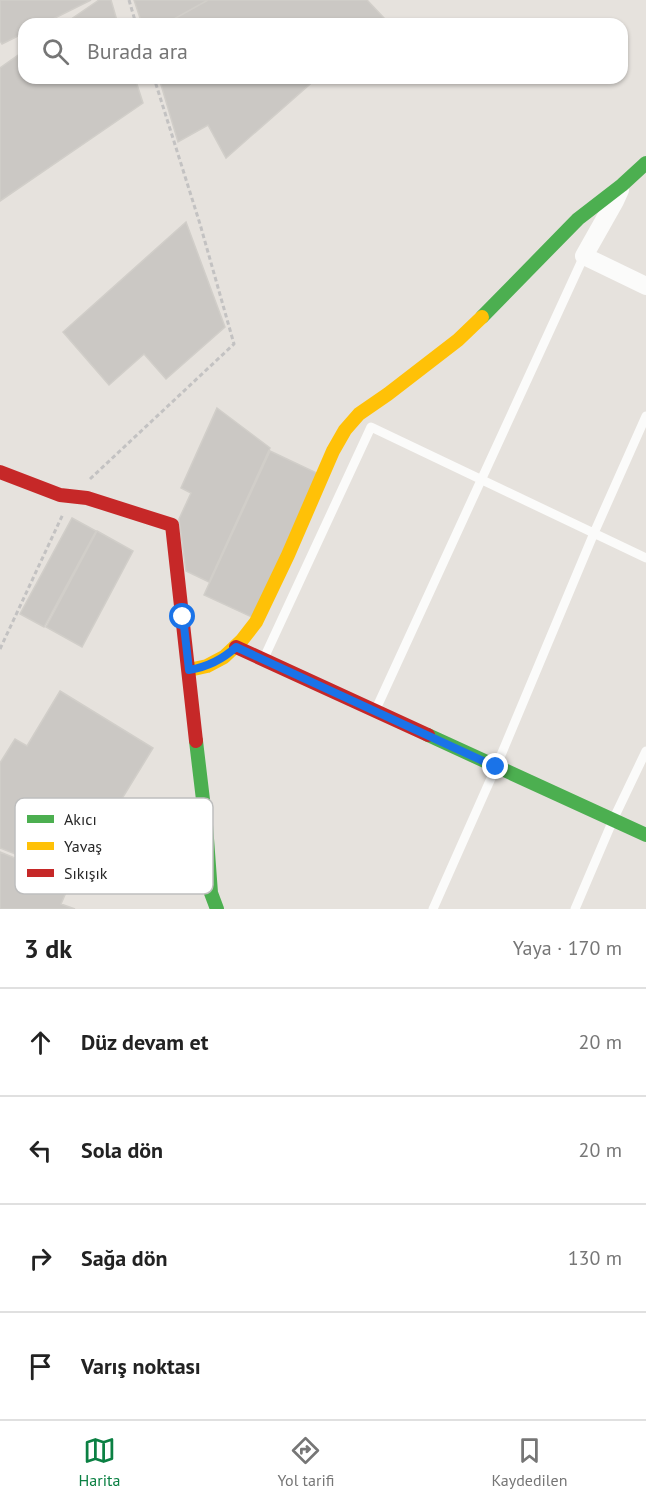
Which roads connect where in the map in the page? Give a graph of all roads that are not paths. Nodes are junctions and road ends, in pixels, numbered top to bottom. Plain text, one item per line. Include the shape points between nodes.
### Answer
1 (646, 163) edge
2 (622, 185) junction
3 (584, 256) junction
4 (646, 286) edge
5 (646, 416) edge
6 (0, 472) edge
7 (481, 479) junction
8 (594, 533) junction
9 (646, 558) edge
10 (236, 647) junction
11 (263, 660) junction
12 (189, 670) junction
13 (375, 711) junction
14 (646, 752) edge
15 (496, 767) junction
16 (203, 798) edge
17 (613, 820) junction
18 (646, 836) edge
19 (212, 894) edge
20 (217, 909) edge
21 (433, 909) edge
22 (575, 909) edge

1 - 2 street
2 - 3 street
2 - 10 street via 578,219 458,340 352,422 338,440 255,624
3 - 4 street
3 - 7 lane
5 - 8 lane
6 - 12 street via 60,495 87,498 172,525
7 - 8 lane
7 - 11 lane via 371,426
7 - 13 lane
8 - 9 lane
8 - 15 lane
10 - 11 street
10 - 12 street via 220,660
11 - 13 street
12 - 16 street
13 - 15 street
14 - 17 lane
15 - 17 street
15 - 21 lane
17 - 18 street
17 - 22 lane
19 - 20 street

